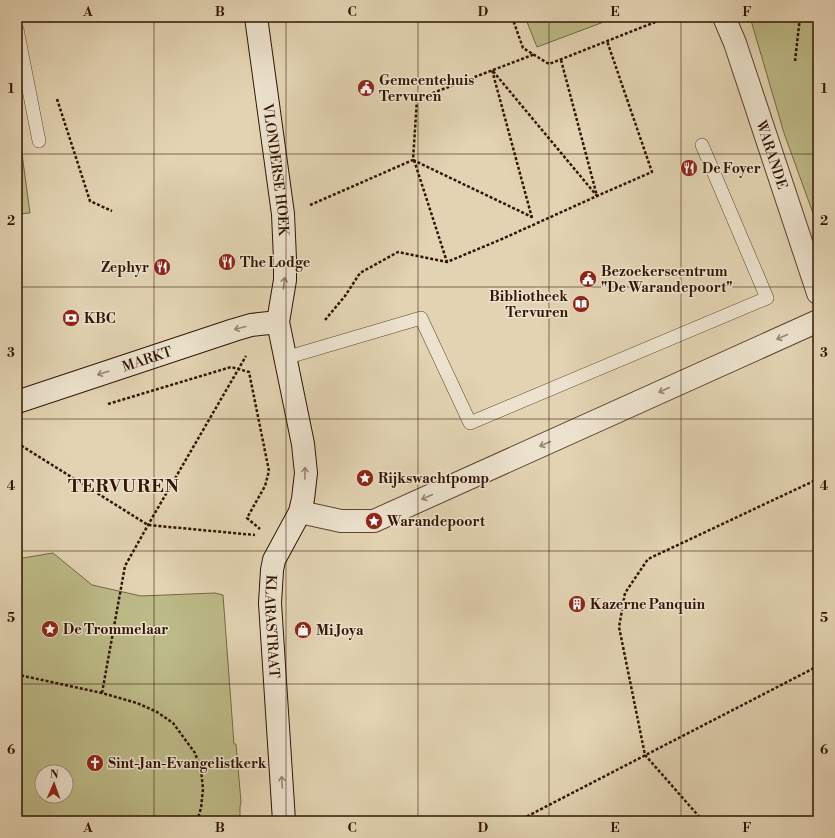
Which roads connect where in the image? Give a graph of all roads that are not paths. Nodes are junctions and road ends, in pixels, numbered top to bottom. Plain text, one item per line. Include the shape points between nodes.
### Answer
1 (256, 17) edge
2 (724, 17) edge
3 (17, 29) edge
4 (39, 141) dead end
5 (702, 144) dead end
6 (818, 293) edge
7 (818, 321) edge
8 (278, 322) junction
9 (286, 358) junction
10 (17, 402) edge
11 (300, 512) junction
12 (284, 821) edge

8 -> 1 street, VLONDERSE HOEK via 286,260 283,214
2 - 6 street, WARANDE via 735,43
3 - 4 lane
5 - 9 lane via 767,298 470,423 421,318
7 -> 11 street via 374,521 341,521
8 - 9 street, KLARASTRAAT
8 -> 10 street, MARKT via 234,330
11 -> 9 street, KLARASTRAAT via 305,487 305,459
12 -> 11 street, KLARASTRAAT via 270,580 274,560

